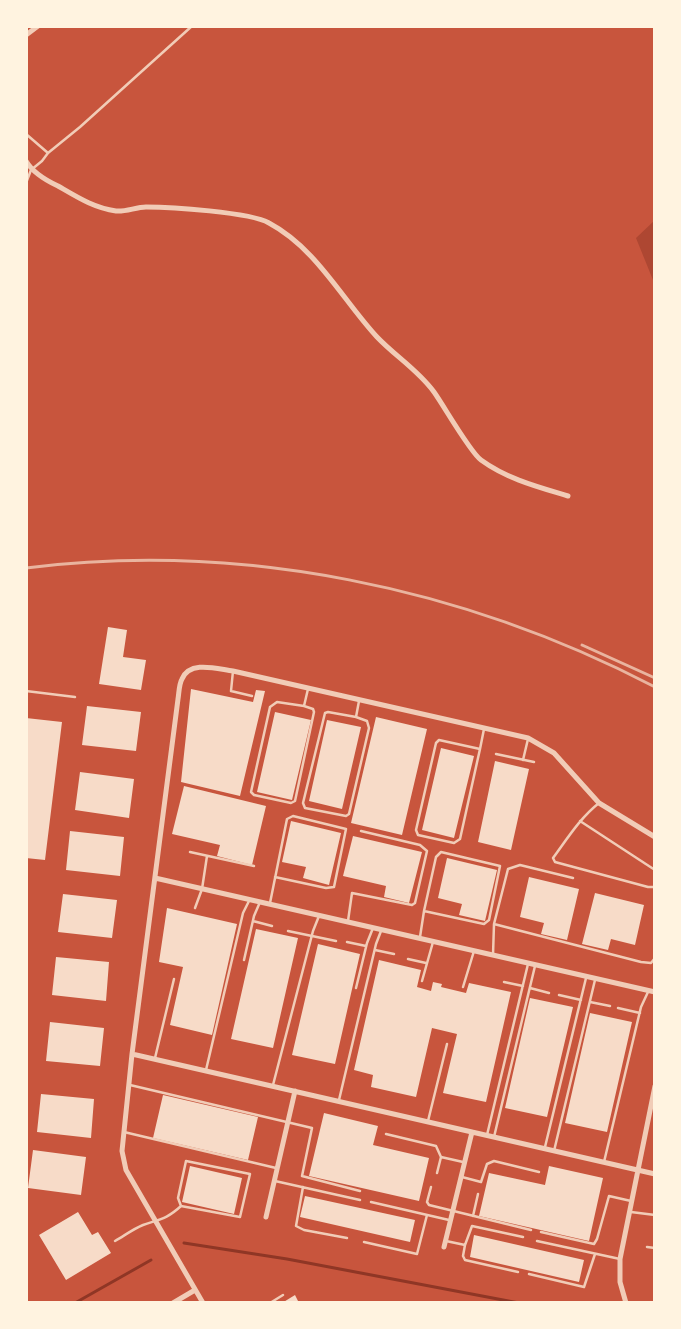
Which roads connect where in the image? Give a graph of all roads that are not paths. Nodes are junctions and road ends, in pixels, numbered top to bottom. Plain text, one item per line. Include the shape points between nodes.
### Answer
1 (38, 26) edge
2 (192, 26) edge
3 (26, 36) edge
4 (26, 134) edge
5 (48, 153) junction
6 (26, 161) edge
7 (31, 170) junction
8 (26, 183) edge
9 (568, 496) dead end
10 (233, 671) junction
11 (308, 689) junction
12 (26, 691) edge
13 (252, 696) dead end
14 (75, 697) dead end
15 (359, 701) junction
16 (304, 706) junction
17 (356, 718) junction
18 (484, 729) junction
19 (528, 738) junction
20 (480, 749) junction
21 (496, 754) dead end
22 (523, 760) junction
23 (534, 762) dead end
24 (598, 802) junction
25 (580, 822) junction
26 (361, 831) dead end
27 (655, 837) edge
28 (190, 852) dead end
29 (207, 856) junction
30 (254, 866) dead end
31 (655, 870) edge
32 (275, 877) junction
33 (154, 878) junction
34 (573, 878) dead end
35 (655, 887) edge
36 (202, 889) junction
37 (249, 900) junction
38 (260, 902) junction
39 (270, 905) junction
40 (195, 908) dead end
41 (424, 911) junction
42 (319, 916) junction
43 (253, 921) junction
44 (348, 922) junction
45 (494, 924) junction
46 (272, 926) dead end
47 (373, 928) junction
48 (382, 930) junction
49 (288, 931) dead end
50 (312, 936) junction
51 (420, 937) junction
52 (336, 942) dead end
53 (347, 942) dead end
54 (433, 942) junction
55 (366, 946) junction
56 (375, 950) junction
57 (474, 951) junction
58 (394, 954) dead end
59 (493, 955) junction
60 (655, 958) edge
61 (408, 959) dead end
62 (244, 960) dead end
63 (426, 963) junction
64 (528, 963) junction
65 (535, 965) junction
66 (586, 976) junction
67 (595, 978) junction
68 (174, 980) dead end
69 (422, 981) dead end
70 (504, 982) dead end
71 (523, 986) junction
72 (463, 987) dead end
73 (356, 988) dead end
74 (530, 988) junction
75 (648, 991) junction
76 (655, 992) edge
77 (549, 993) dead end
78 (559, 995) dead end
79 (581, 1000) junction
80 (590, 1002) junction
81 (610, 1006) dead end
82 (618, 1008) dead end
83 (640, 1013) junction
84 (447, 1044) dead end
85 (132, 1054) junction
86 (155, 1060) junction
87 (206, 1071) junction
88 (130, 1084) junction
89 (272, 1086) junction
90 (655, 1086) edge
91 (295, 1092) junction
92 (339, 1102) junction
93 (288, 1122) junction
94 (428, 1122) junction
95 (124, 1132) junction
96 (472, 1132) junction
97 (386, 1134) dead end
98 (487, 1136) junction
99 (494, 1137) junction
100 (545, 1149) junction
101 (554, 1151) junction
102 (441, 1157) junction
103 (465, 1162) junction
104 (604, 1162) junction
105 (277, 1169) junction
106 (637, 1170) junction
107 (539, 1172) dead end
108 (437, 1174) dead end
109 (655, 1174) edge
110 (462, 1177) junction
111 (275, 1181) junction
112 (304, 1187) junction
113 (431, 1187) dead end
114 (360, 1191) dead end
115 (478, 1194) dead end
116 (360, 1200) dead end
117 (631, 1201) junction
118 (371, 1202) dead end
119 (181, 1206) junction
120 (453, 1211) junction
121 (629, 1211) junction
122 (427, 1215) junction
123 (473, 1216) junction
124 (655, 1216) edge
125 (266, 1217) dead end
126 (451, 1220) junction
127 (156, 1223) junction
128 (531, 1230) dead end
129 (541, 1232) dead end
130 (523, 1237) dead end
131 (347, 1238) dead end
132 (115, 1241) dead end
133 (537, 1241) dead end
134 (364, 1242) dead end
135 (445, 1244) joint
136 (465, 1246) junction
137 (647, 1247) dead end
138 (655, 1248) edge
139 (594, 1254) junction
140 (620, 1259) junction
141 (518, 1272) dead end
142 (529, 1274) dead end
143 (195, 1290) junction
144 (284, 1295) dead end
145 (173, 1303) edge
146 (203, 1303) edge
147 (270, 1303) edge
148 (626, 1303) edge

1 - 3 street
2 - 5 lane
4 - 5 lane
5 - 7 lane
6 - 7 street
7 - 8 lane
7 - 9 street via 99,208 119,211 144,206 245,216 268,222 299,244 379,338 432,390 480,459 515,479
10 - 11 street
10 - 13 lane via 231,691
10 - 33 street via 197,667 182,678
11 - 15 street
11 - 16 lane
12 - 14 lane
15 - 17 lane
15 - 18 street
16 - 16 lane via 277,702 270,707 251,792 254,795 291,803 295,801 314,712
17 - 17 lane via 325,713 303,802 305,808 349,814 368,728 367,721
18 - 19 street
18 - 20 lane
19 - 22 lane
19 - 24 street via 554,754
20 - 20 lane via 443,741 436,743 416,830 418,835 454,842 460,839
21 - 22 lane
22 - 23 lane
24 - 25 lane
24 - 27 street
25 - 31 lane
25 - 35 lane via 553,858 554,862
26 - 44 lane via 420,845 427,851 415,903 407,906 352,893
28 - 29 lane
29 - 30 lane
29 - 36 lane
32 - 32 lane via 287,819 293,816 346,829 334,887
32 - 39 lane
33 - 36 street
33 - 85 street
34 - 45 lane via 520,865 508,869
36 - 37 street
36 - 40 lane
37 - 38 street
37 - 87 lane via 243,913
38 - 39 street
38 - 43 lane
39 - 42 street
41 - 41 lane via 436,857 441,852 500,866 488,920 484,924
41 - 51 lane
42 - 44 street
42 - 50 lane
43 - 46 lane
43 - 62 lane
44 - 47 street
45 - 59 lane
45 - 60 lane via 640,962 651,962
47 - 48 street
47 - 55 lane
48 - 51 street
48 - 56 lane
49 - 50 lane
50 - 52 lane
50 - 89 lane
51 - 54 street
53 - 55 lane
54 - 57 street
54 - 63 lane
55 - 73 lane
56 - 58 lane
56 - 92 lane
57 - 59 street
57 - 72 lane
59 - 64 street
61 - 63 lane
63 - 69 lane
64 - 65 street
64 - 71 lane
65 - 66 street
65 - 74 lane
66 - 67 street
66 - 79 lane
67 - 75 street
67 - 80 lane
68 - 86 lane
70 - 71 lane
71 - 98 lane
74 - 77 lane
74 - 99 lane
75 - 76 street
75 - 83 lane
78 - 79 lane
79 - 100 lane
80 - 81 lane
80 - 101 lane
82 - 83 lane
83 - 104 lane
84 - 94 lane
85 - 86 street
85 - 88 street
86 - 87 street
87 - 89 street
88 - 93 lane
88 - 95 street
89 - 91 street
90 - 106 street
91 - 92 street
91 - 93 street
92 - 94 street
93 - 105 street
93 - 114 lane via 312,1128 302,1173 304,1178
94 - 96 street
95 - 105 lane
95 - 127 street via 122,1151 126,1170
96 - 98 street
96 - 103 street
97 - 102 lane via 436,1146
98 - 99 street
99 - 100 street
100 - 101 street
101 - 104 street
102 - 103 lane
102 - 108 lane
103 - 110 street
104 - 106 street
105 - 111 street
106 - 109 street
106 - 117 street
107 - 110 lane via 494,1162 487,1164 482,1182
110 - 120 street
111 - 112 lane
111 - 125 street
112 - 116 lane
112 - 131 lane via 296,1226
113 - 120 lane via 428,1204
115 - 123 lane
117 - 121 street
117 - 129 lane via 609,1196 594,1244
118 - 122 lane
119 - 119 lane via 178,1198 186,1160 250,1174 240,1217
119 - 127 lane
120 - 123 lane
120 - 126 street
121 - 124 lane
121 - 140 street
122 - 126 lane
122 - 134 lane via 417,1254
123 - 128 lane
126 - 135 street
127 - 132 lane via 141,1226
127 - 143 street
130 - 136 lane via 472,1226
133 - 139 lane
135 - 136 lane
136 - 141 lane via 465,1260
137 - 138 lane
139 - 140 lane
139 - 142 lane via 584,1287
140 - 148 street via 620,1282
143 - 145 street
143 - 146 street
144 - 147 lane

